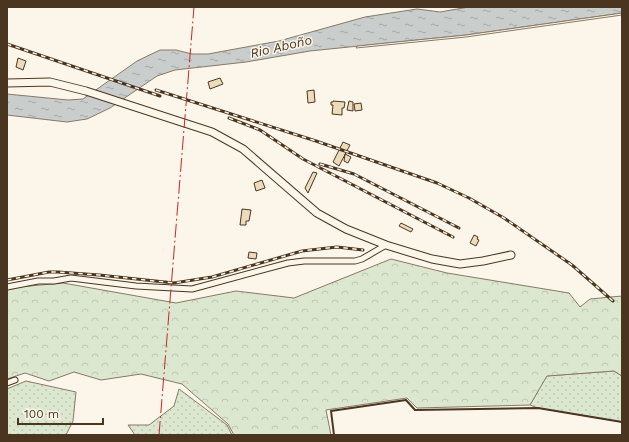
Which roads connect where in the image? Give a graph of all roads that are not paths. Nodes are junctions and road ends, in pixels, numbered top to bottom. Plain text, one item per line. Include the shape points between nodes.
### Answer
1 (7, 83) edge
2 (386, 246) junction
3 (511, 255) dead end
4 (7, 287) edge
5 (15, 380) dead end
6 (7, 383) edge

1 - 2 street via 50,82 86,91 212,132 243,149 317,213 346,230
2 - 3 street via 460,264
2 - 4 street via 355,261 288,263 192,289 136,286 71,278
5 - 6 street

